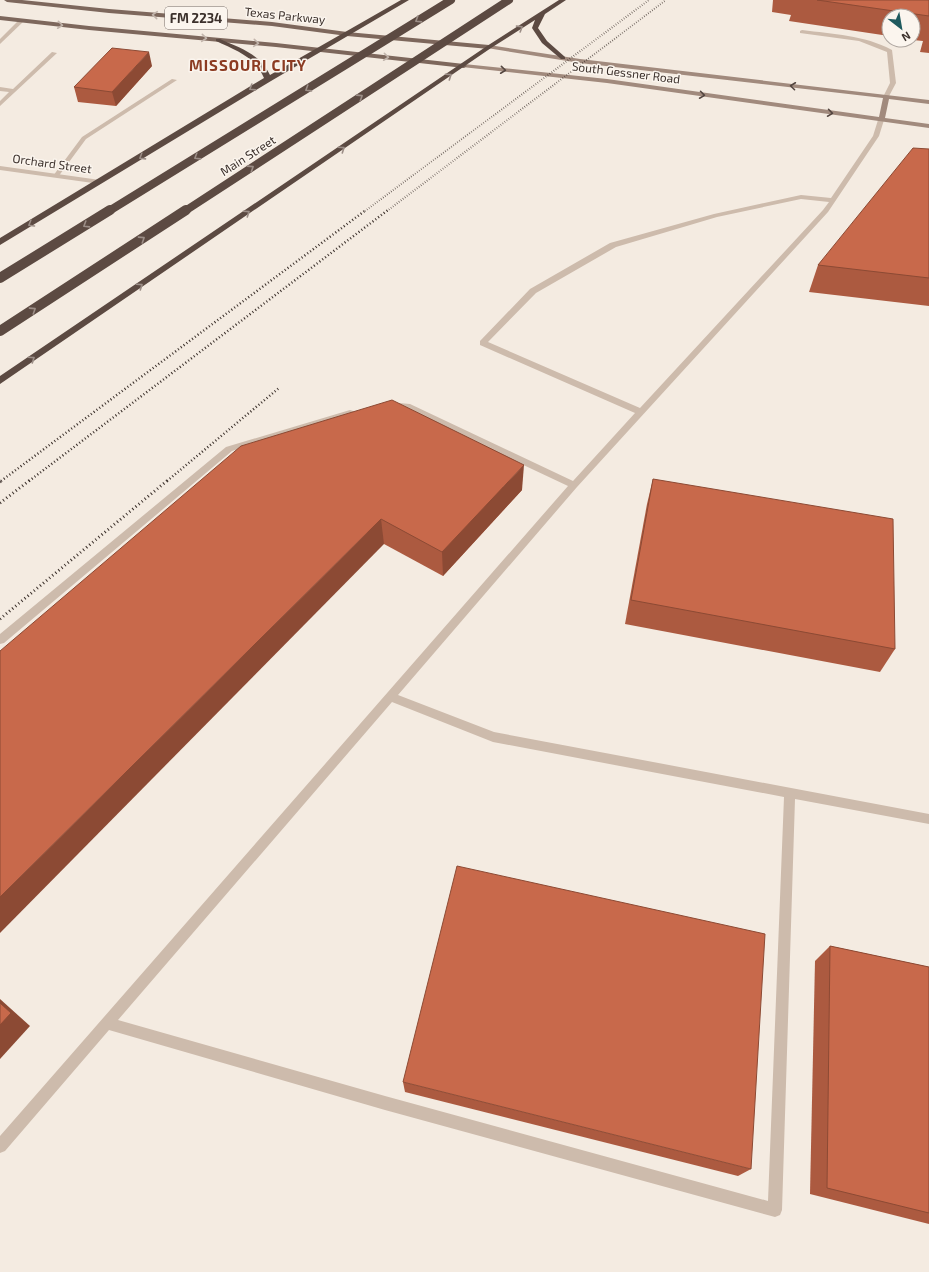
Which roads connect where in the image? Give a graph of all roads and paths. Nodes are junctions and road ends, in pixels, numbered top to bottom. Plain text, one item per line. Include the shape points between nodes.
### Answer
1 (7, 0) edge
2 (49, 0) edge
3 (406, 0) edge
4 (452, 0) edge
5 (509, 0) edge
6 (563, 0) edge
7 (44, 4) junction
8 (542, 14) junction
9 (0, 18) edge
10 (21, 21) junction
11 (802, 32) dead end
12 (347, 34) junction
13 (1, 39) edge
14 (218, 40) junction
15 (489, 48) junction
16 (319, 50) junction
17 (54, 53) dead end
18 (563, 58) junction
19 (464, 66) junction
20 (268, 79) junction
21 (174, 80) dead end
22 (0, 89) edge
23 (14, 91) junction
24 (886, 97) junction
25 (929, 102) edge
26 (0, 104) edge
27 (881, 120) junction
28 (929, 126) edge
29 (0, 168) edge
30 (56, 176) junction
31 (100, 182) junction
32 (833, 200) junction
33 (0, 242) edge
34 (0, 278) edge
35 (0, 331) edge
36 (0, 381) edge
37 (384, 405) edge
38 (362, 410) edge
39 (641, 412) junction
40 (574, 485) junction
41 (0, 640) edge
42 (390, 696) junction
43 (790, 792) junction
44 (929, 819) edge
45 (106, 1024) junction
46 (0, 1146) edge

1 - 7 main road, Texas Parkway / FM 2234
2 - 7 street
3 - 12 highway
4 -> 34 highway, Main Street, bridge
35 -> 5 highway, Main Street, bridge
6 - 8 highway
12 -> 7 main road, Texas Parkway / FM 2234 via 272,24
15 -> 8 highway
8 - 18 highway via 535,28 544,42
9 - 10 main road, FM 2234
10 - 13 street
10 -> 14 main road, FM 2234
11 - 24 street via 864,41 880,45 890,51 893,83
12 - 15 main road, Texas Parkway / FM 2234
12 - 16 highway
14 -> 16 main road, FM 2234
14 - 20 highway via 255,57 264,67
15 - 18 main road, South Gessner Road
15 - 19 highway
16 -> 19 main road, South Gessner Road / FM 2234
16 - 20 highway
17 - 23 street
24 -> 18 main road, South Gessner Road
19 -> 27 main road, South Gessner Road via 606,81
36 -> 19 highway
20 -> 31 highway
21 - 30 street via 84,138
22 - 23 street
23 - 26 street
24 - 25 main road, South Gessner Road
24 - 27 main road
27 - 28 main road, South Gessner Road
27 - 32 street via 876,136
29 - 30 street, Orchard Street
30 - 31 street, Orchard Street
31 -> 33 highway
32 - 39 street via 826,211
32 - 39 street via 801,197 716,215 613,245 533,291 483,343
37 - 40 street via 407,406
38 - 41 street via 229,449
39 - 40 street
40 - 42 street
42 - 43 street via 493,737
42 - 45 street
43 - 44 street
43 - 45 street via 775,1210
45 - 46 street

